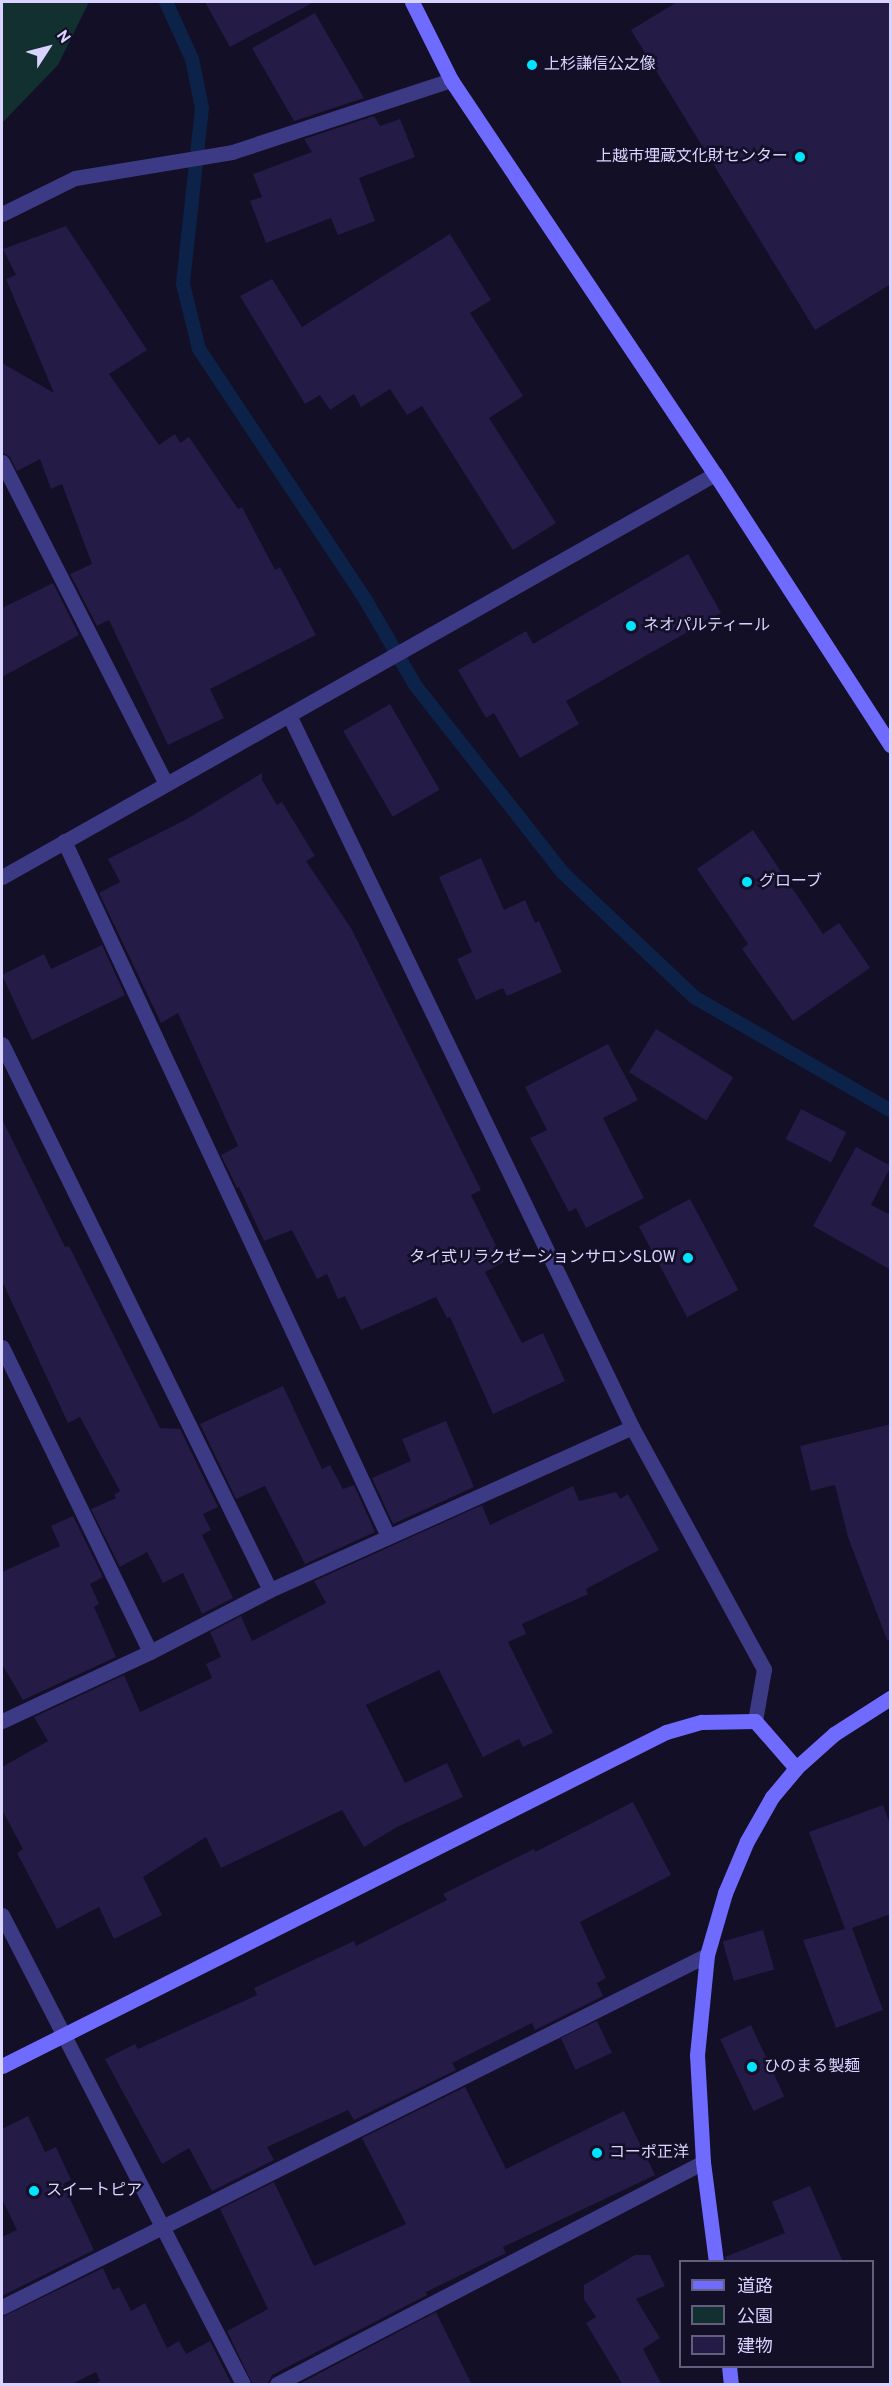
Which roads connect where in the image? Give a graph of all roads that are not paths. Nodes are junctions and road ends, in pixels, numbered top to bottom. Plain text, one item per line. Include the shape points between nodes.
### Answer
1 (412, 2) edge
2 (451, 80) junction
3 (2, 214) edge
4 (2, 462) edge
5 (715, 474) junction
6 (289, 715) junction
7 (891, 745) edge
8 (166, 784) junction
9 (64, 842) junction
10 (2, 877) edge
11 (2, 1044) edge
12 (2, 1347) edge
13 (632, 1427) junction
14 (388, 1536) junction
15 (270, 1590) junction
16 (150, 1652) junction
17 (891, 1698) edge
18 (2, 1721) edge
19 (755, 1721) junction
20 (796, 1768) junction
21 (2, 1915) edge
22 (706, 1955) junction
23 (63, 2034) junction
24 (2, 2066) edge
25 (703, 2162) junction
26 (161, 2226) junction
27 (716, 2260) edge
28 (2, 2307) edge
29 (729, 2368) edge
30 (243, 2385) edge
31 (277, 2385) edge
32 (731, 2385) edge

1 - 2 street
2 - 3 street via 232,152 75,178
2 - 5 street
4 - 8 street
5 - 6 street
5 - 7 street
6 - 8 street
6 - 13 street
8 - 9 street
9 - 10 street
9 - 14 street
11 - 15 street
12 - 16 street
13 - 14 street
13 - 19 street via 764,1669
14 - 15 street
15 - 16 street
16 - 18 street
17 - 20 street via 834,1734
19 - 20 street
19 - 23 street via 702,1722 666,1732
20 - 22 street via 772,1797 747,1841 724,1893
21 - 23 street
22 - 25 street via 697,2055
22 - 26 street
23 - 24 street
23 - 26 street
25 - 27 street
25 - 31 street
26 - 28 street
26 - 30 street
29 - 32 street

